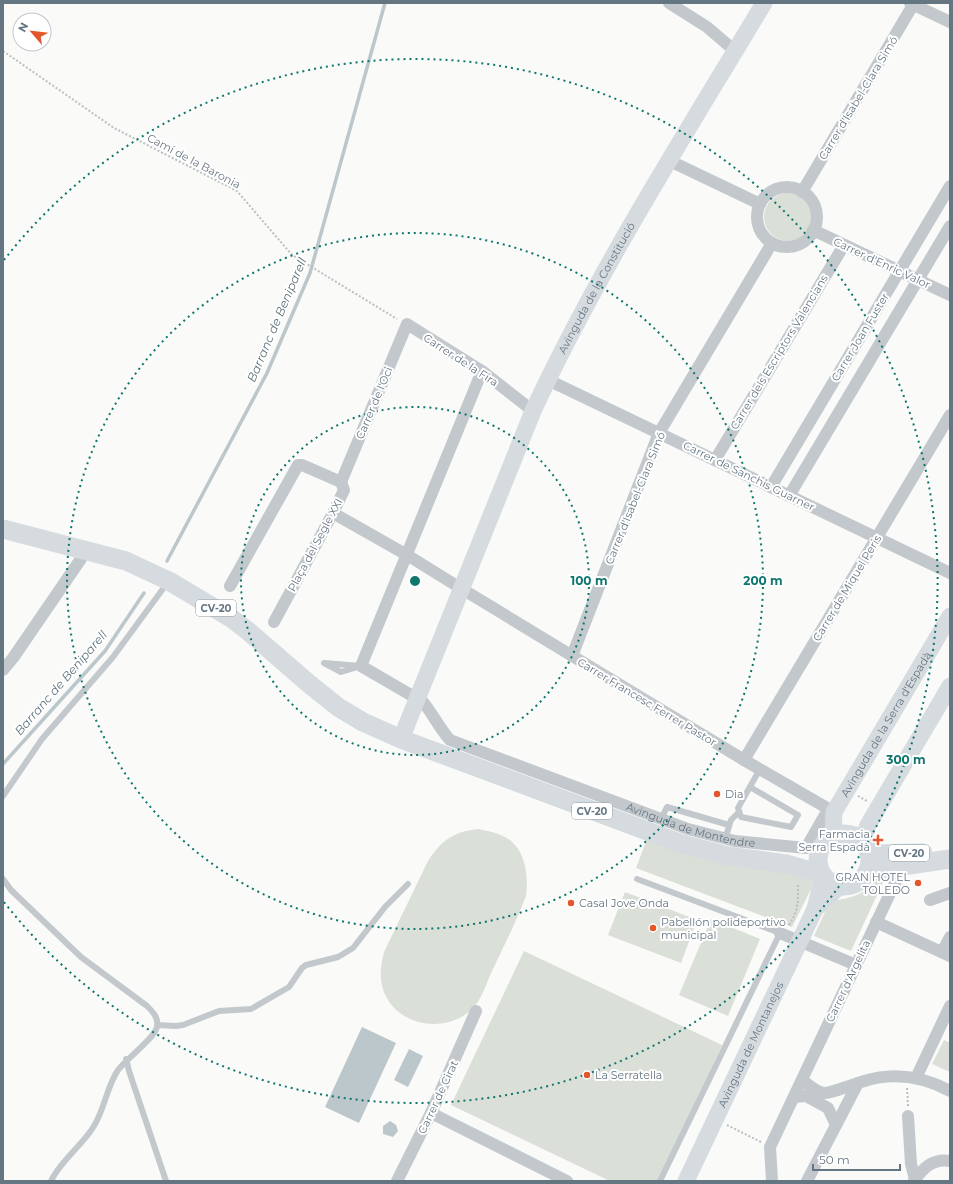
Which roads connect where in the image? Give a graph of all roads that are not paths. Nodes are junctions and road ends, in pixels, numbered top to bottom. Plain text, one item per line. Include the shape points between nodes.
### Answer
1 (669, 3) edge
2 (764, 3) edge
3 (912, 4) edge
4 (950, 22) edge
5 (735, 51) junction
6 (670, 161) junction
7 (950, 186) edge
8 (802, 192) junction
9 (760, 204) junction
10 (950, 226) edge
11 (813, 230) junction
12 (772, 243) junction
13 (844, 245) junction
14 (900, 271) junction
15 (918, 280) junction
16 (950, 295) edge
17 (407, 324) joint
18 (482, 371) junction
19 (548, 380) junction
20 (533, 411) junction
21 (950, 415) edge
22 (660, 433) junction
23 (715, 460) junction
24 (341, 482) junction
25 (771, 487) junction
26 (789, 496) junction
27 (333, 513) junction
28 (3, 529) edge
29 (877, 538) junction
30 (87, 550) junction
31 (407, 555) junction
32 (950, 573) edge
33 (168, 581) junction
34 (230, 586) dead end
35 (462, 589) junction
36 (950, 616) edge
37 (274, 622) dead end
38 (572, 656) junction
39 (361, 666) junction
40 (3, 670) edge
41 (950, 686) edge
42 (417, 698) junction
43 (401, 739) junction
44 (744, 760) junction
45 (760, 769) junction
46 (750, 787) junction
47 (3, 796) edge
48 (739, 812) junction
49 (834, 812) junction
50 (660, 819) junction
51 (729, 825) junction
52 (833, 837) junction
53 (725, 839) junction
54 (950, 853) edge
55 (866, 855) junction
56 (950, 859) edge
57 (903, 866) junction
58 (821, 869) junction
59 (3, 879) edge
60 (638, 879) dead end
61 (408, 884) dead end
62 (840, 886) junction
63 (950, 893) edge
64 (930, 900) dead end
65 (816, 909) junction
66 (876, 922) junction
67 (780, 933) junction
68 (950, 937) edge
69 (801, 941) junction
70 (946, 954) edge
71 (856, 965) junction
72 (950, 1006) edge
73 (476, 1011) dead end
74 (157, 1025) junction
75 (126, 1059) junction
76 (912, 1078) junction
77 (802, 1080) junction
78 (858, 1083) junction
79 (950, 1090) edge
80 (824, 1093) junction
81 (794, 1097) junction
82 (431, 1113) junction
83 (908, 1116) road end
84 (838, 1121) junction
85 (944, 1161) edge
86 (914, 1180) edge
87 (51, 1181) edge
88 (166, 1181) edge
89 (397, 1181) edge
90 (567, 1181) edge
91 (660, 1181) edge
92 (686, 1181) edge
93 (772, 1181) edge
94 (807, 1181) edge

1 - 5 street via 707,27
2 - 5 main road, Avinguda de la Constitució
3 - 4 street
3 - 8 street, Carrer d'Isabel-Clara Simó
5 - 6 main road, Avinguda de la Constitució
6 - 9 street
6 - 19 main road, Avinguda de la Constitució via 578,320
7 - 14 street, Carrer Joan Fuster
8 - 9 street via 793,188 774,190
8 - 11 street via 814,205 816,222
9 - 12 street via 757,222 765,238
10 - 15 street, Carrer Joan Fuster
11 - 12 street via 808,238 791,247 781,247
11 - 13 street, Carrer d'Enric Valor
12 - 22 street, Carrer d'Isabel-Clara Simó
13 - 14 street, Carrer d'Enric Valor
13 - 23 street, Carrer dels Escriptors Valencians
14 - 15 street, Carrer d'Enric Valor
14 - 25 street, Carrer Joan Fuster
15 - 16 street, Carrer d'Enric Valor
15 - 26 street, Carrer Joan Fuster
17 - 18 street, Carrer de la Fira
17 - 24 street, Carrer de l'Oci
18 - 20 street, Carrer de la Fira
18 - 31 street
19 - 20 main road, Avinguda de la Constitució
19 - 22 street, Carrer de Sanchis Guarner
20 - 35 main road, Avinguda de la Constitució
21 - 29 street, Carrer de Miquel Peris
22 - 23 street, Carrer de Sanchis Guarner
22 - 38 street, Carrer d'Isabel-Clara Simó
23 - 25 street, Carrer de Sanchis Guarner
24 - 27 street, Plaça del Segle XXI via 344,490
24 - 34 street, Plaça del Segle XXI via 298,465
25 - 26 street, Carrer de Sanchis Guarner
26 - 29 street, Carrer de Sanchis Guarner
27 - 31 street
27 - 37 street, Plaça del Segle XXI
28 - 30 main road, CV-20
29 - 32 street, Carrer de Sanchis Guarner
29 - 44 street, Carrer de Miquel Peris
30 - 33 main road, CV-20 via 126,561
30 - 40 street
31 - 35 street
31 - 39 street
33 - 43 main road, CV-20 via 248,631 338,707 363,722
33 - 47 lane via 113,657 42,739
35 - 38 street, Carrer Francesc Ferrer Pastor
35 - 42 main road, Avinguda de la Constitució
36 - 49 main road, Avinguda de la Serra d'Espadà
38 - 44 street, Carrer Francesc Ferrer Pastor
39 - 39 lane via 346,665 324,662 341,672
39 - 42 street
41 - 55 main road via 868,825
42 - 43 main road, Avinguda de la Constitució
42 - 50 street, Avinguda de Montendre via 428,708 450,740
43 - 58 main road, Avinguda de Montendre / CV-20 via 682,844 728,856
44 - 45 street, Carrer Francesc Ferrer Pastor
45 - 46 lane
45 - 49 street, Carrer Francesc Ferrer Pastor
46 - 48 lane via 738,808
46 - 48 lane via 798,816 791,827 741,817
48 - 51 lane
49 - 52 main road, Avinguda de la Serra d'Espadà
49 - 53 street, Avinguda de Montendre via 825,815 806,848
50 - 51 lane via 667,807
50 - 53 street, Avinguda de Montendre
51 - 53 lane
52 - 55 main road, CV-20 via 841,834 856,837
52 - 58 main road via 820,849
54 - 55 main road, CV-20
55 - 57 main road, CV-20
55 - 62 main road via 863,878 849,886
56 - 57 main road, CV-20
57 - 66 street, Carrer d'Argelita
58 - 62 main road via 827,881
58 - 65 main road, Avinguda de Montanejos
59 - 74 lane via 11,890 81,957 147,1006 157,1019
60 - 67 lane
61 - 74 lane via 385,907 353,948 338,957 306,965 289,987 265,1001 248,1010 219,1012 183,1025
62 - 65 main road, Avinguda de Montanejos
63 - 64 street
65 - 69 main road, Avinguda de Montanejos
66 - 70 street
66 - 71 street, Carrer d'Argelita
67 - 69 street
67 - 91 lane
68 - 70 street
69 - 71 street
69 - 92 main road, Avinguda de Montanejos
71 - 77 street, Carrer d'Argelita
72 - 76 street
73 - 82 street, Carrer de Cirat
74 - 75 lane via 154,1034
75 - 87 lane via 114,1076 95,1124 87,1137 60,1166
75 - 88 lane
76 - 78 street via 878,1077
76 - 79 street
77 - 80 street
77 - 81 street, Carrer d'Argelita
78 - 80 street
78 - 84 street
80 - 84 street
81 - 84 street via 806,1096 828,1108
81 - 93 street, Carrer d'Argelita via 770,1147
82 - 89 street, Carrer de Cirat
82 - 90 street
83 - 86 street
84 - 94 street
85 - 86 street via 924,1168

